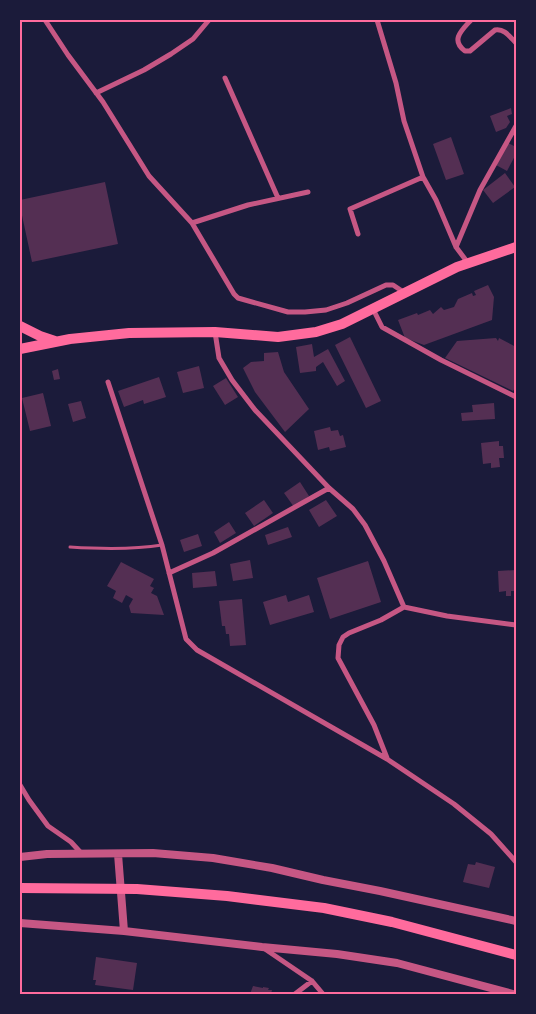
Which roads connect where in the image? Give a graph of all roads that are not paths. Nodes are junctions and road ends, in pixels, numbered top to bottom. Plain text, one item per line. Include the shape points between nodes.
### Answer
1 (45, 20) edge
2 (209, 20) edge
3 (377, 20) edge
4 (471, 20) edge
5 (516, 43) edge
6 (225, 78) dead end
7 (96, 93) junction
8 (516, 126) edge
9 (423, 177) junction
10 (308, 192) dead end
11 (278, 198) junction
12 (192, 223) junction
13 (358, 234) dead end
14 (456, 246) junction
15 (516, 247) edge
16 (468, 263) junction
17 (405, 293) junction
18 (372, 309) junction
19 (20, 326) edge
20 (215, 332) junction
21 (59, 342) junction
22 (20, 349) edge
23 (108, 382) dead end
24 (516, 397) edge
25 (329, 488) junction
26 (162, 545) junction
27 (70, 547) dead end
28 (169, 573) junction
29 (404, 607) junction
30 (516, 625) edge
31 (387, 759) junction
32 (20, 785) edge
33 (82, 854) junction
34 (118, 854) junction
35 (20, 857) edge
36 (516, 862) edge
37 (20, 888) edge
38 (516, 921) edge
39 (20, 924) edge
40 (124, 930) junction
41 (262, 947) junction
42 (516, 955) edge
43 (312, 981) junction
44 (295, 994) edge
45 (323, 994) edge
46 (513, 994) edge

1 - 7 street
2 - 7 street via 193,39 171,54
3 - 9 street
4 - 5 street via 458,35 458,43 465,51 470,51 498,29
6 - 11 street
7 - 12 street via 149,176
8 - 14 street via 480,190
9 - 13 street via 350,209
9 - 14 street
10 - 11 street
11 - 12 street
12 - 17 street via 238,298 288,312 305,312 326,310 386,285 393,285
14 - 16 street
15 - 16 main road
16 - 17 main road
17 - 18 main road
18 - 20 main road via 316,332 278,337
18 - 24 street via 382,327
19 - 21 main road
20 - 21 main road via 129,333
20 - 25 street via 219,358 232,380 255,410
21 - 22 main road
23 - 26 street
25 - 28 street via 213,553
25 - 29 street via 353,509 365,525
26 - 27 lane via 107,549
26 - 28 street
28 - 31 street via 186,639 196,650
29 - 30 street
29 - 31 street via 349,632 339,645 338,658 374,725
31 - 36 street via 454,804 491,834
32 - 33 street via 48,826
33 - 34 street
33 - 35 street
34 - 38 street via 213,858
34 - 40 street
37 - 42 main road via 137,889 324,908 392,922
39 - 40 street
40 - 41 street
41 - 43 street
41 - 46 street via 396,963
43 - 44 street
43 - 45 street

